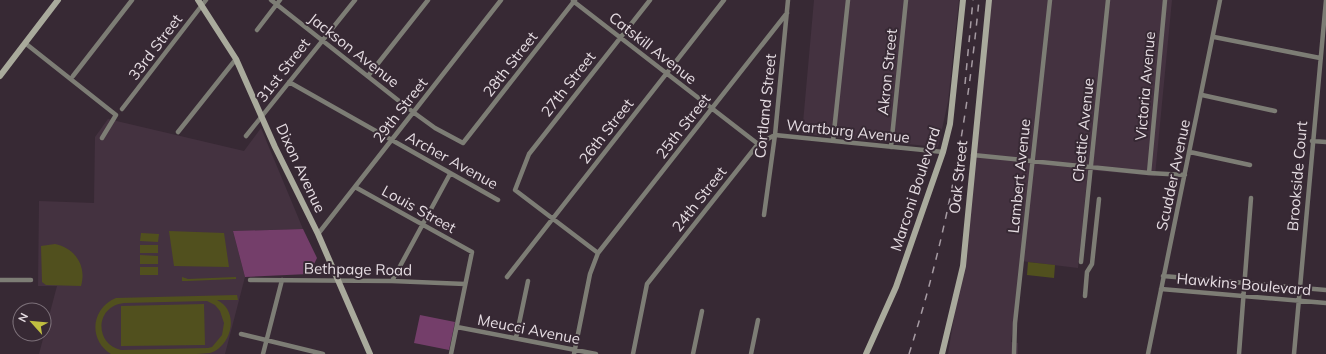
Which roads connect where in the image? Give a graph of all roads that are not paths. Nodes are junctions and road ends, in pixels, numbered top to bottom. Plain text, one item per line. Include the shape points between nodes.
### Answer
1 (58, 0) edge
2 (132, 0) edge
3 (206, 0) edge
4 (271, 0) edge
5 (280, 0) edge
6 (355, 0) edge
7 (428, 0) edge
8 (501, 0) edge
9 (650, 0) edge
10 (724, 0) edge
11 (788, 0) edge
12 (848, 0) edge
13 (906, 0) edge
14 (963, 0) edge
15 (989, 0) edge
16 (1050, 0) edge
17 (1108, 0) edge
18 (1165, 0) edge
19 (1220, 0) edge
20 (1326, 0) edge
21 (574, 1) edge
22 (200, 3) edge
23 (277, 4) junction
24 (787, 13) junction
25 (257, 30) dead end
26 (1214, 37) junction
27 (620, 38) junction
28 (322, 40) junction
29 (25, 43) junction
30 (1320, 58) junction
31 (236, 59) junction
32 (666, 74) junction
33 (0, 76) edge
34 (73, 76) dead end
35 (368, 76) junction
36 (289, 82) junction
37 (1202, 94) junction
38 (122, 109) dead end
39 (712, 109) junction
40 (1275, 111) dead end
41 (413, 112) junction
42 (262, 116) junction
43 (178, 132) dead end
44 (775, 135) junction
45 (246, 136) dead end
46 (102, 138) dead end
47 (391, 140) junction
48 (1312, 140) junction
49 (833, 141) junction
50 (1326, 142) edge
51 (463, 143) joint
52 (758, 144) junction
53 (891, 147) junction
54 (943, 152) junction
55 (1190, 152) junction
56 (973, 155) junction
57 (1033, 161) junction
58 (1250, 165) dead end
59 (1092, 166) junction
60 (1149, 173) junction
61 (450, 174) junction
62 (1185, 175) junction
63 (355, 187) junction
64 (1251, 198) dead end
65 (1099, 199) dead end
66 (498, 200) dead end
67 (764, 215) dead end
68 (553, 218) junction
69 (423, 224) junction
70 (318, 234) junction
71 (598, 253) junction
72 (1081, 262) dead end
73 (507, 276) dead end
74 (1163, 276) junction
75 (0, 280) edge
76 (30, 280) dead end
77 (250, 280) dead end
78 (282, 280) junction
79 (339, 280) junction
80 (392, 281) junction
81 (528, 281) dead end
82 (1245, 283) junction
83 (465, 284) junction
84 (1299, 288) junction
85 (1160, 289) junction
86 (1326, 290) edge
87 (1085, 296) dead end
88 (1244, 296) junction
89 (1298, 301) junction
90 (1326, 303) edge
91 (702, 311) dead end
92 (758, 320) dead end
93 (457, 327) junction
94 (241, 334) dead end
95 (516, 338) junction
96 (267, 340) junction
97 (574, 352) edge
98 (263, 354) edge
99 (323, 354) edge
100 (370, 354) edge
101 (451, 354) edge
102 (596, 354) edge
103 (633, 354) edge
104 (693, 354) edge
105 (752, 354) edge
106 (866, 354) edge
107 (942, 354) edge
108 (1014, 354) edge
109 (1148, 354) edge
110 (1239, 354) edge
111 (1294, 354) edge

1 - 29 main road
2 - 34 street
3 - 22 street, 33rd Street
4 - 23 street, Jackson Avenue
5 - 23 street
6 - 28 street, 31st Street
7 - 35 street
8 - 41 street, 29th Street
9 - 27 street, 27th Street
10 - 32 street, 26th Street
11 - 24 street, Cortland Street
12 - 49 street
13 - 53 street, Akron Street
14 - 54 main road, Marconi Boulevard via 950,124
15 - 56 main road, Oak Street
16 - 57 street, Lambert Avenue
17 - 59 street, Chettic Avenue
18 - 60 street, Victoria Avenue
19 - 26 street, Scudder Avenue
20 - 30 street, Brookside Court
21 - 27 street, Catskill Avenue
21 - 51 street, 28th Street
22 - 31 main road, Dixon Avenue
22 - 38 street, 33rd Street
23 - 25 street
23 - 28 street, Jackson Avenue
24 - 39 street, 25th Street
24 - 44 street, Cortland Street
26 - 30 street
26 - 37 street, Scudder Avenue
27 - 32 street, Catskill Avenue
27 - 68 street, 27th Street via 529,154 515,190
28 - 35 street, Jackson Avenue
28 - 36 street, 31st Street
29 - 33 main road
29 - 46 street via 116,115
30 - 48 street, Brookside Court
31 - 42 main road, Dixon Avenue
31 - 43 street
32 - 39 street, Catskill Avenue
32 - 68 street, 26th Street
35 - 41 street, Jackson Avenue
36 - 42 street, 31st Street
36 - 47 street, Archer Avenue
37 - 40 street
37 - 55 street, Scudder Avenue
39 - 52 street, Catskill Avenue
39 - 71 street, 25th Street
41 - 47 street, 29th Street
41 - 51 street, Jackson Avenue via 435,128
42 - 45 street, 31st Street
42 - 70 main road, Dixon Avenue
44 - 49 street, Wartburg Avenue
44 - 52 street, 24th Street
44 - 67 street, Cortland Street
47 - 61 street, Archer Avenue
47 - 63 street, 29th Street
48 - 50 street
48 - 84 street, Brookside Court
49 - 53 street, Wartburg Avenue
52 - 103 street, 24th Street via 647,284
53 - 54 street, Wartburg Avenue
54 - 106 main road, Marconi Boulevard via 896,287
55 - 58 street
55 - 62 street, Scudder Avenue
56 - 57 street
56 - 107 main road, Oak Street via 963,266
57 - 59 street
57 - 108 street, Lambert Avenue via 1015,323
59 - 60 street
59 - 72 street, Chettic Avenue
60 - 62 street
61 - 66 street, Archer Avenue
61 - 69 street
62 - 74 street, Scudder Avenue
63 - 69 street, Louis Street
63 - 70 street, 29th Street
64 - 82 street
65 - 87 street via 1092,264 1087,272
68 - 71 street
68 - 73 street, 26th Street
69 - 80 street
69 - 83 street, Louis Street via 472,252
70 - 79 main road, Dixon Avenue
71 - 97 street, 25th Street via 590,274
74 - 82 street, Hawkins Boulevard
74 - 85 street, Scudder Avenue
75 - 76 street
77 - 78 street, Bethpage Road
78 - 79 street, Bethpage Road
78 - 96 street
79 - 80 street, Bethpage Road
79 - 100 main road, Dixon Avenue
80 - 83 street, Bethpage Road
81 - 95 street
82 - 84 street, Hawkins Boulevard
82 - 88 street
83 - 93 street
84 - 86 street, Hawkins Boulevard
84 - 89 street, Brookside Court
85 - 88 street, Hawkins Boulevard
85 - 109 street, Scudder Avenue
88 - 89 street, Hawkins Boulevard
88 - 110 street
89 - 90 street, Hawkins Boulevard
89 - 111 street, Brookside Court
91 - 104 street
92 - 105 street
93 - 95 street, Meucci Avenue
93 - 101 street
94 - 96 street
95 - 97 street, Meucci Avenue
96 - 98 street
96 - 99 street
97 - 102 street, Meucci Avenue

